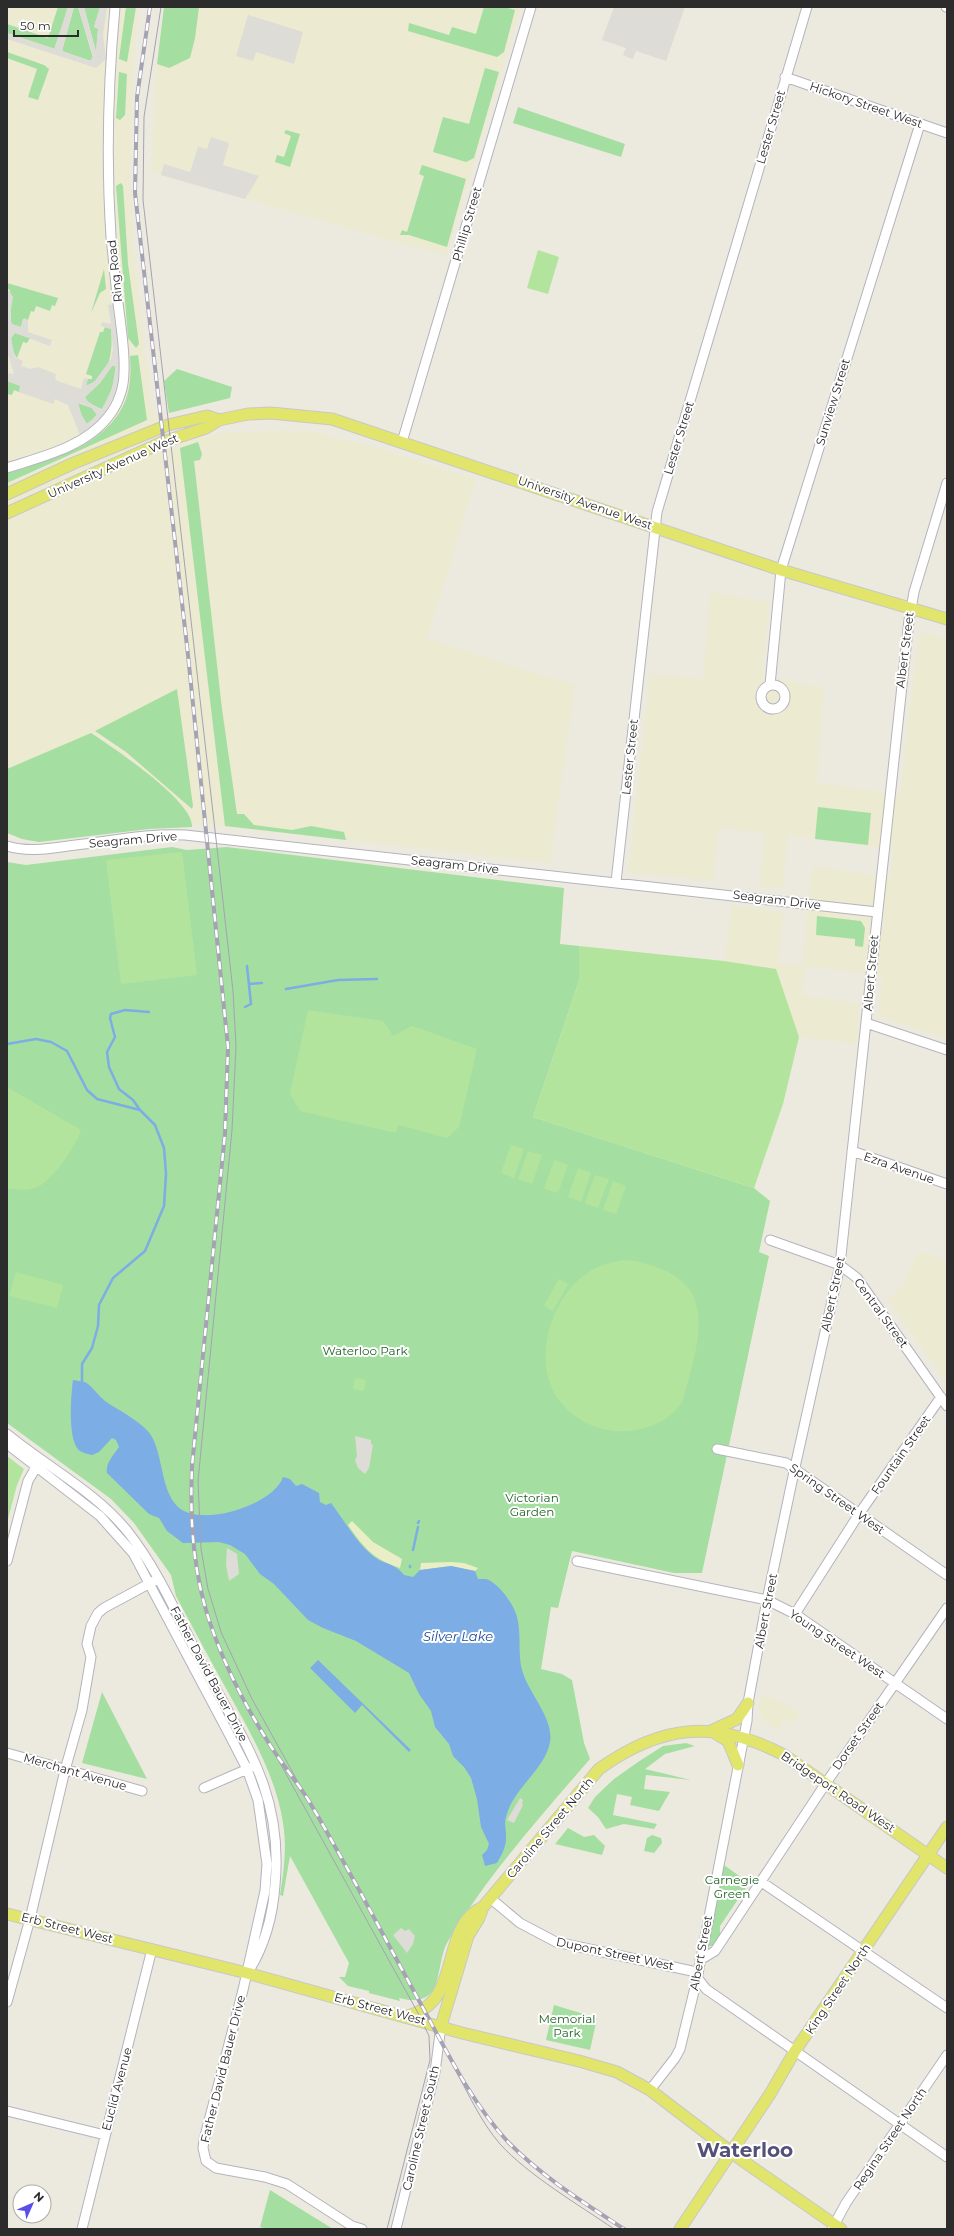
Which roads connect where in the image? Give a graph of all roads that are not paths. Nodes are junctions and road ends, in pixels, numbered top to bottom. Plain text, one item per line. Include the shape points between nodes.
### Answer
1 (115, 7) edge
2 (531, 7) edge
3 (807, 7) edge
4 (785, 77) junction
5 (920, 124) junction
6 (947, 133) edge
7 (219, 420) junction
8 (402, 442) junction
9 (7, 468) edge
10 (947, 483) edge
11 (7, 494) edge
12 (7, 513) edge
13 (655, 528) junction
14 (781, 570) junction
15 (910, 608) junction
16 (947, 619) edge
17 (770, 685) dead end
18 (7, 839) edge
19 (7, 846) edge
20 (34, 850) junction
21 (616, 882) junction
22 (877, 912) junction
23 (866, 1023) junction
24 (947, 1050) edge
25 (852, 1151) junction
26 (947, 1184) edge
27 (770, 1240) dead end
28 (840, 1265) junction
29 (941, 1397) junction
30 (947, 1406) edge
31 (7, 1434) edge
32 (7, 1444) edge
33 (716, 1449) dead end
34 (39, 1463) junction
35 (794, 1467) junction
36 (859, 1514) junction
37 (7, 1561) edge
38 (576, 1561) dead end
39 (947, 1575) edge
40 (154, 1581) junction
41 (767, 1600) junction
42 (947, 1608) edge
43 (795, 1614) junction
44 (895, 1684) junction
45 (748, 1703) junction
46 (947, 1719) edge
47 (710, 1731) junction
48 (744, 1736) junction
49 (7, 1753) edge
50 (257, 1765) junction
51 (738, 1765) junction
52 (247, 1769) junction
53 (65, 1770) junction
54 (826, 1782) junction
55 (204, 1788) dead end
56 (142, 1791) dead end
57 (947, 1827) edge
58 (929, 1855) junction
59 (947, 1868) edge
60 (760, 1881) junction
61 (490, 1898) junction
62 (483, 1907) junction
63 (7, 1914) edge
64 (30, 1919) junction
65 (152, 1949) junction
66 (863, 1951) junction
67 (700, 1960) junction
68 (247, 1973) junction
69 (697, 1979) junction
70 (7, 2002) edge
71 (947, 2008) edge
72 (407, 2016) junction
73 (441, 2026) junction
74 (796, 2050) junction
75 (947, 2055) edge
76 (650, 2090) junction
77 (7, 2111) edge
78 (899, 2124) junction
79 (105, 2135) junction
80 (732, 2153) junction
81 (947, 2157) edge
82 (835, 2227) edge
83 (82, 2229) edge
84 (362, 2229) edge
85 (396, 2229) edge
86 (680, 2229) edge

1 - 9 street, Ring Road via 109,75 107,148 114,269 124,361 122,388 108,417 92,433 69,446
2 - 8 street, Phillip Street
3 - 4 street, Lester Street
4 - 5 street, Hickory Street West
4 - 13 street, Lester Street via 657,512
5 - 6 street, Hickory Street West
5 - 14 street, Sunview Street
7 - 8 main road, University Avenue West via 261,413 316,416
7 - 11 main road, University Avenue West via 207,416 168,425 74,463
7 - 12 main road, University Avenue West via 206,428 163,442
8 - 13 main road, University Avenue West
10 - 15 street, Albert Street
13 - 14 main road, University Avenue West
13 - 21 street, Lester Street
14 - 15 main road, University Avenue West
14 - 17 street, Sunview Street
15 - 16 main road, University Avenue West
15 - 22 street, Albert Street
18 - 20 street, Seagram Drive
19 - 20 street, Seagram Drive
20 - 21 street, Seagram Drive via 153,836 186,835
21 - 22 street, Seagram Drive
22 - 23 street, Albert Street
23 - 24 street
23 - 25 street, Albert Street
25 - 26 street, Ezra Avenue
25 - 28 street, Albert Street
27 - 28 street, Central Street
28 - 29 street, Central Street via 857,1278
28 - 35 street, Albert Street
29 - 30 street, Central Street
29 - 36 street, Fountain Street
31 - 34 street, Father David Bauer Drive
32 - 34 street, Father David Bauer Drive
33 - 35 street, Spring Street West via 786,1463
34 - 37 street via 28,1481
34 - 40 street, Father David Bauer Drive via 110,1525
35 - 36 street, Spring Street West
35 - 41 street, Albert Street
36 - 39 street, Spring Street West
36 - 43 street, Fountain Street
38 - 41 street, Young Street West
40 - 50 street, Father David Bauer Drive
40 - 52 street, Father David Bauer Drive
40 - 53 street via 104,1608 91,1626 88,1644 91,1658 82,1710
41 - 43 street, Young Street West
41 - 45 street, Albert Street
42 - 44 street, Dorset Street
43 - 44 street, Young Street West
44 - 46 street, Young Street West
44 - 54 street, Dorset Street
45 - 47 main road via 737,1719
45 - 48 street, Albert Street
47 - 48 main road, Caroline Street North
47 - 51 main road via 728,1742
47 - 61 main road, Caroline Street North via 686,1732 656,1738 624,1752 600,1769
48 - 51 street, Albert Street
48 - 54 main road, Bridgeport Road West via 784,1754
49 - 53 street, Merchant Avenue
50 - 52 street
50 - 68 street, Father David Bauer Drive via 276,1829 278,1858 274,1902 259,1954
51 - 67 street, Albert Street
52 - 55 street
52 - 68 street, Father David Bauer Drive via 258,1800 267,1864 265,1891
53 - 56 street, Merchant Avenue
53 - 64 street
54 - 58 main road, Bridgeport Road West
54 - 60 street, Dorset Street
57 - 58 main road, King Street North
58 - 59 main road, Bridgeport Road West
58 - 66 main road, King Street North
60 - 66 street
60 - 67 street, Dorset Street via 715,1951
61 - 62 main road, Caroline Street North
61 - 69 street, Dupont Street West via 520,1923 556,1942 688,1969
62 - 72 main road via 473,1912 462,1928 453,1950 446,1979 437,1996 424,2010
62 - 73 main road, Caroline Street North via 468,1936
63 - 64 main road, Erb Street West
64 - 65 main road, Erb Street West
64 - 70 street
65 - 68 main road, Erb Street West
65 - 79 street, Euclid Avenue
66 - 71 street
66 - 74 main road, King Street North
67 - 69 street, Albert Street
68 - 72 main road, Erb Street West
68 - 84 street, Father David Bauer Drive via 202,2148 206,2161 216,2168 286,2184 352,2226
69 - 74 street, Dupont Street West via 706,1989
69 - 76 street, Albert Street via 680,2049
72 - 73 main road, Erb Street West
73 - 76 main road, Erb Street West via 595,2065 627,2076
73 - 85 street, Caroline Street South via 432,2085
74 - 78 street, Dupont Street West
74 - 80 main road, King Street North
75 - 78 street, Regina Street North
76 - 80 main road, Erb Street West
77 - 79 street
78 - 81 street, Dupont Street West
78 - 82 street, Regina Street North
79 - 83 street, Euclid Avenue
80 - 82 main road, Erb Street West
80 - 86 main road, King Street North

